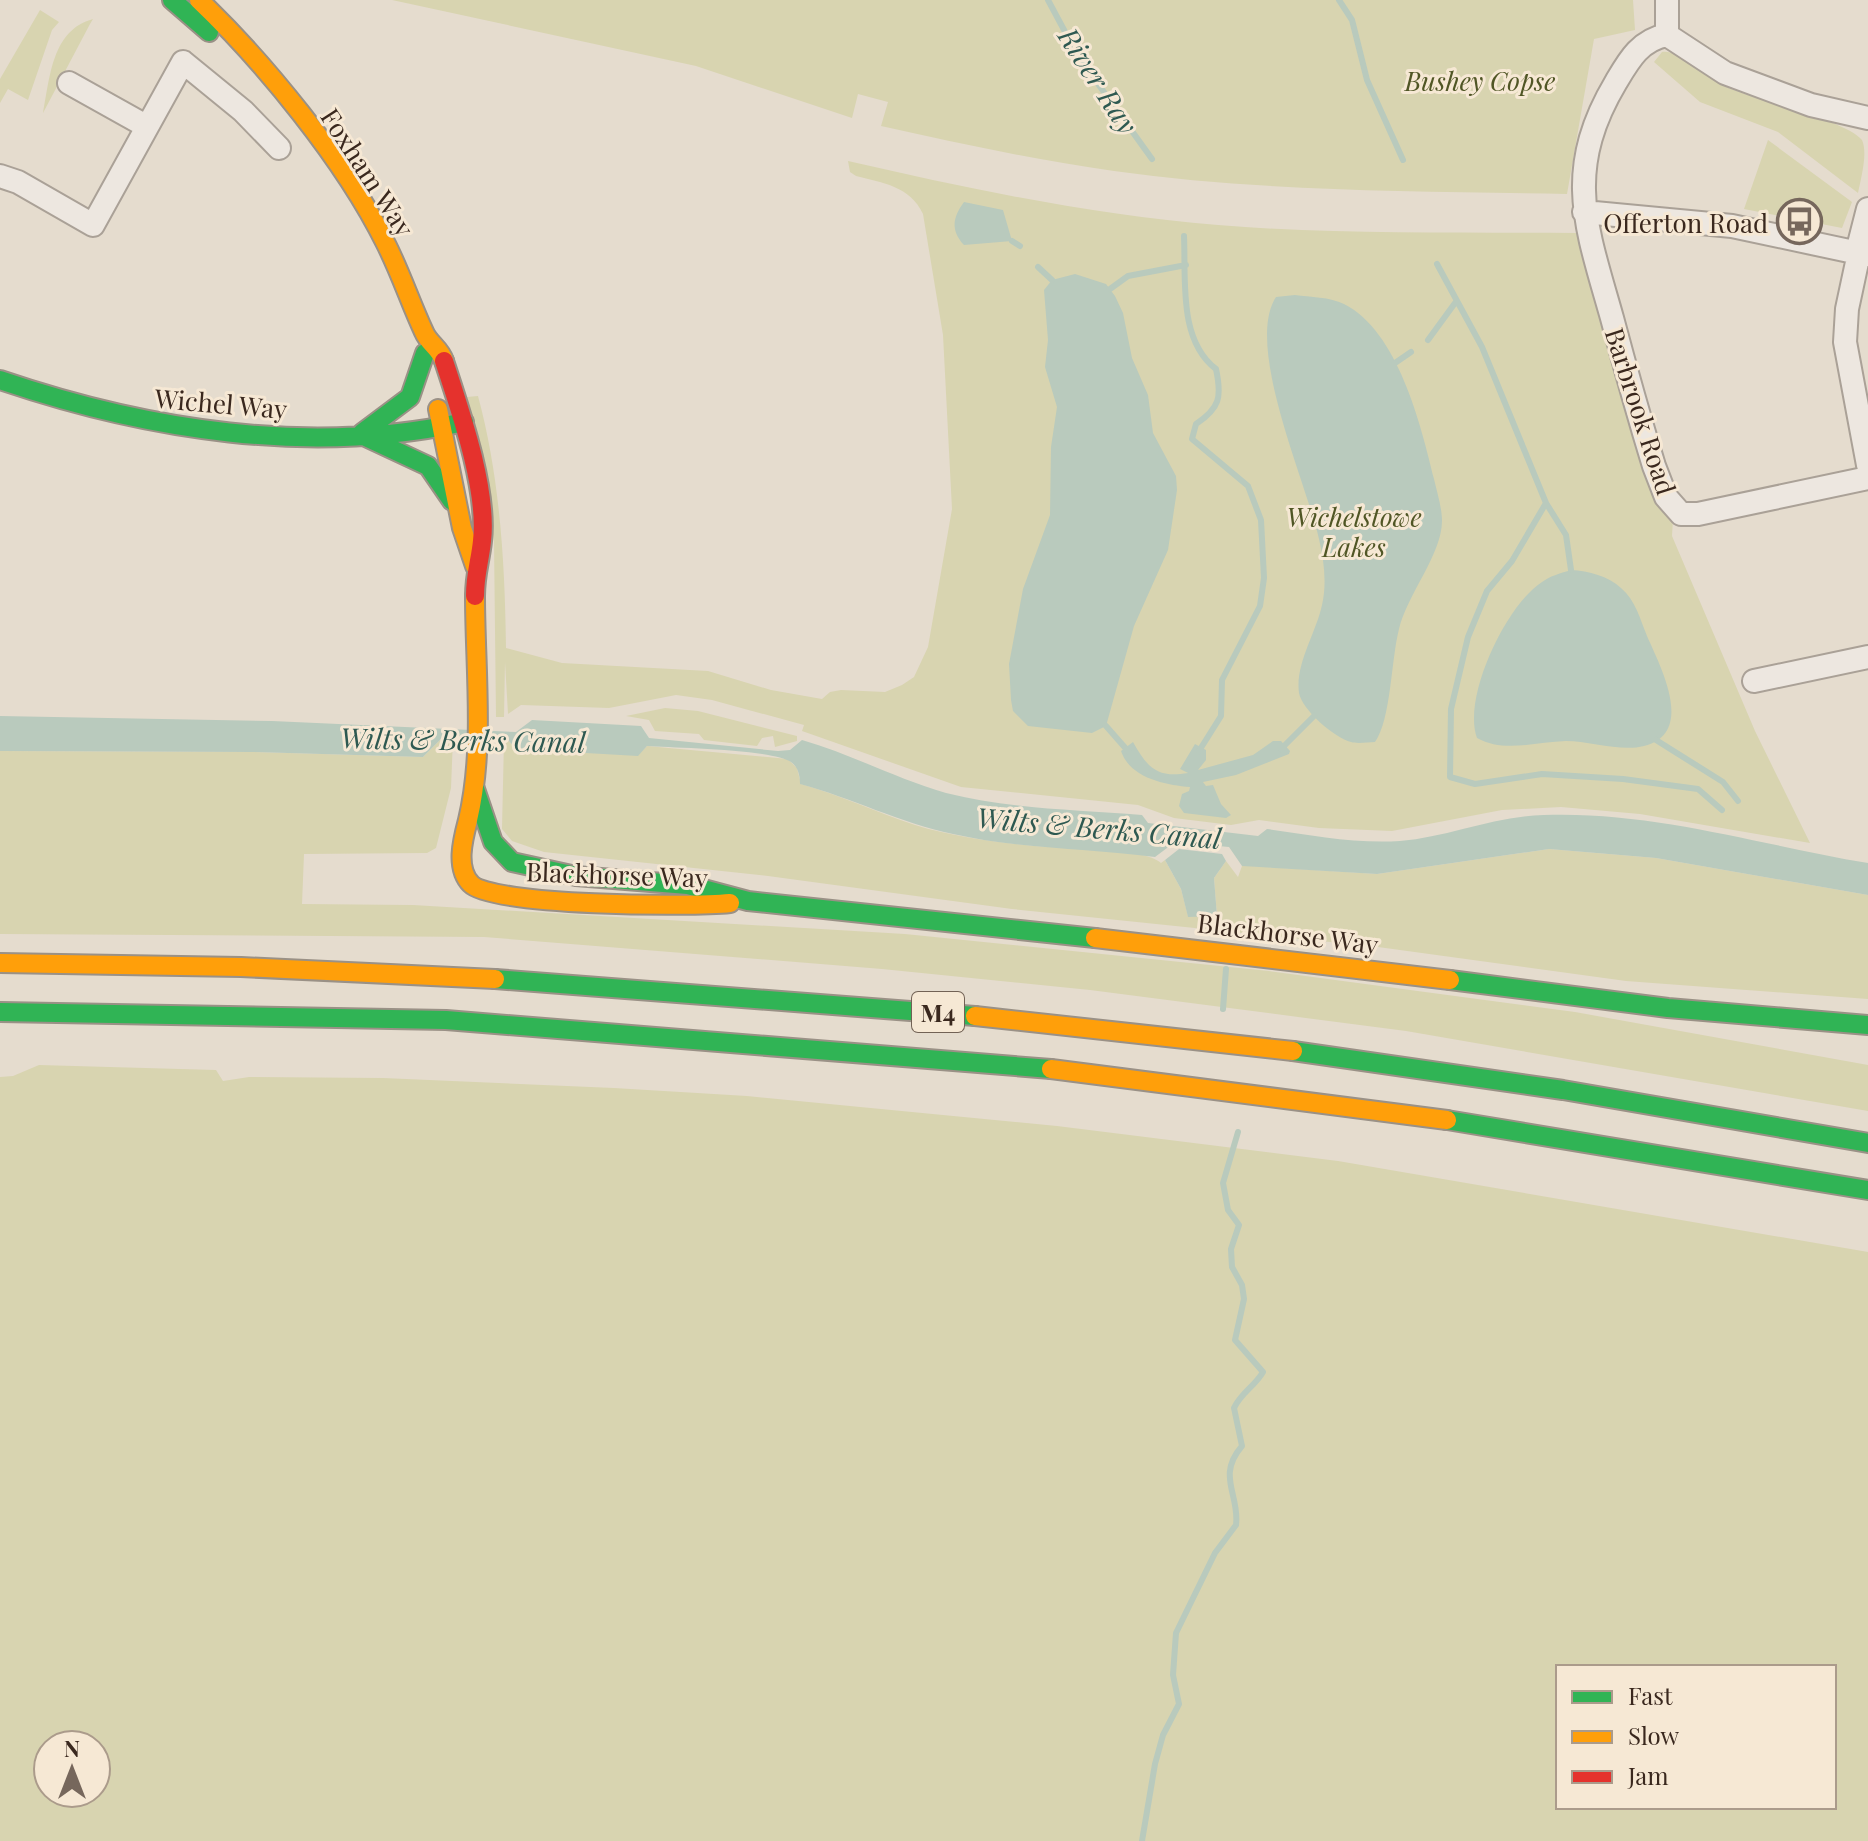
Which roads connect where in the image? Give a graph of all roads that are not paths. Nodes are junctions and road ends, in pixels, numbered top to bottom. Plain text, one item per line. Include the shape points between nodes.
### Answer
1 (172, 0) edge
2 (199, 0) edge
3 (1667, 0) edge
4 (1667, 35) junction
5 (69, 83) dead end
6 (276, 86) junction
7 (1868, 118) edge
8 (146, 126) junction
9 (279, 148) dead end
10 (0, 176) edge
11 (1868, 209) edge
12 (1584, 212) junction
13 (1861, 253) edge
14 (426, 345) junction
15 (0, 380) edge
16 (464, 422) junction
17 (443, 427) junction
18 (361, 434) junction
19 (1868, 465) edge
20 (1868, 478) edge
21 (459, 514) junction
22 (475, 566) junction
23 (1868, 657) edge
24 (1754, 681) dead end
25 (475, 789) junction
26 (518, 865) joint
27 (484, 892) joint
28 (748, 901) junction
29 (0, 963) edge
30 (0, 1012) edge
31 (1822, 1023) junction
32 (1868, 1025) edge
33 (1868, 1039) edge
34 (1868, 1143) edge
35 (1868, 1190) edge

1 - 6 main road, Foxham Way
2 - 6 main road, Foxham Way via 245,44
3 - 4 street
4 - 7 street via 1735,77 1811,105
4 - 12 street via 1639,48 1597,114 1586,155
5 - 8 street
6 - 14 main road, Foxham Way via 343,172 378,228
8 - 9 street via 183,62
8 - 10 street via 93,225
11 - 13 street
12 - 13 street via 1695,221
12 - 20 street, Barbrook Road via 1654,466 1675,510 1698,514
13 - 19 street via 1845,342
14 - 16 main road, Foxham Way via 440,349
14 - 17 main road, Foxham Way
14 - 18 main road via 418,380 406,401
15 - 18 main road, Wichel Way via 89,411 178,429 251,435
16 - 17 main road, Wichel Way
16 - 22 main road, Foxham Way via 481,514 482,541
17 - 18 main road, Wichel Way
17 - 21 main road, Foxham Way
18 - 21 main road via 428,466
21 - 22 main road, Foxham Way
22 - 25 main road, Foxham Way
23 - 24 street
25 - 26 main road, Foxham Way via 499,852
25 - 27 main road, Foxham Way via 465,823 462,864 471,884
26 - 28 main road, Blackhorse Way via 576,876 688,885
27 - 28 main road, Blackhorse Way via 690,907
28 - 31 main road, Blackhorse Way via 1259,955
29 - 34 main road, M4 via 458,976 1073,1024 1401,1066
30 - 35 main road, M4 via 446,1020 1068,1070 1404,1113
31 - 32 main road, Blackhorse Way
31 - 33 main road, Blackhorse Way

